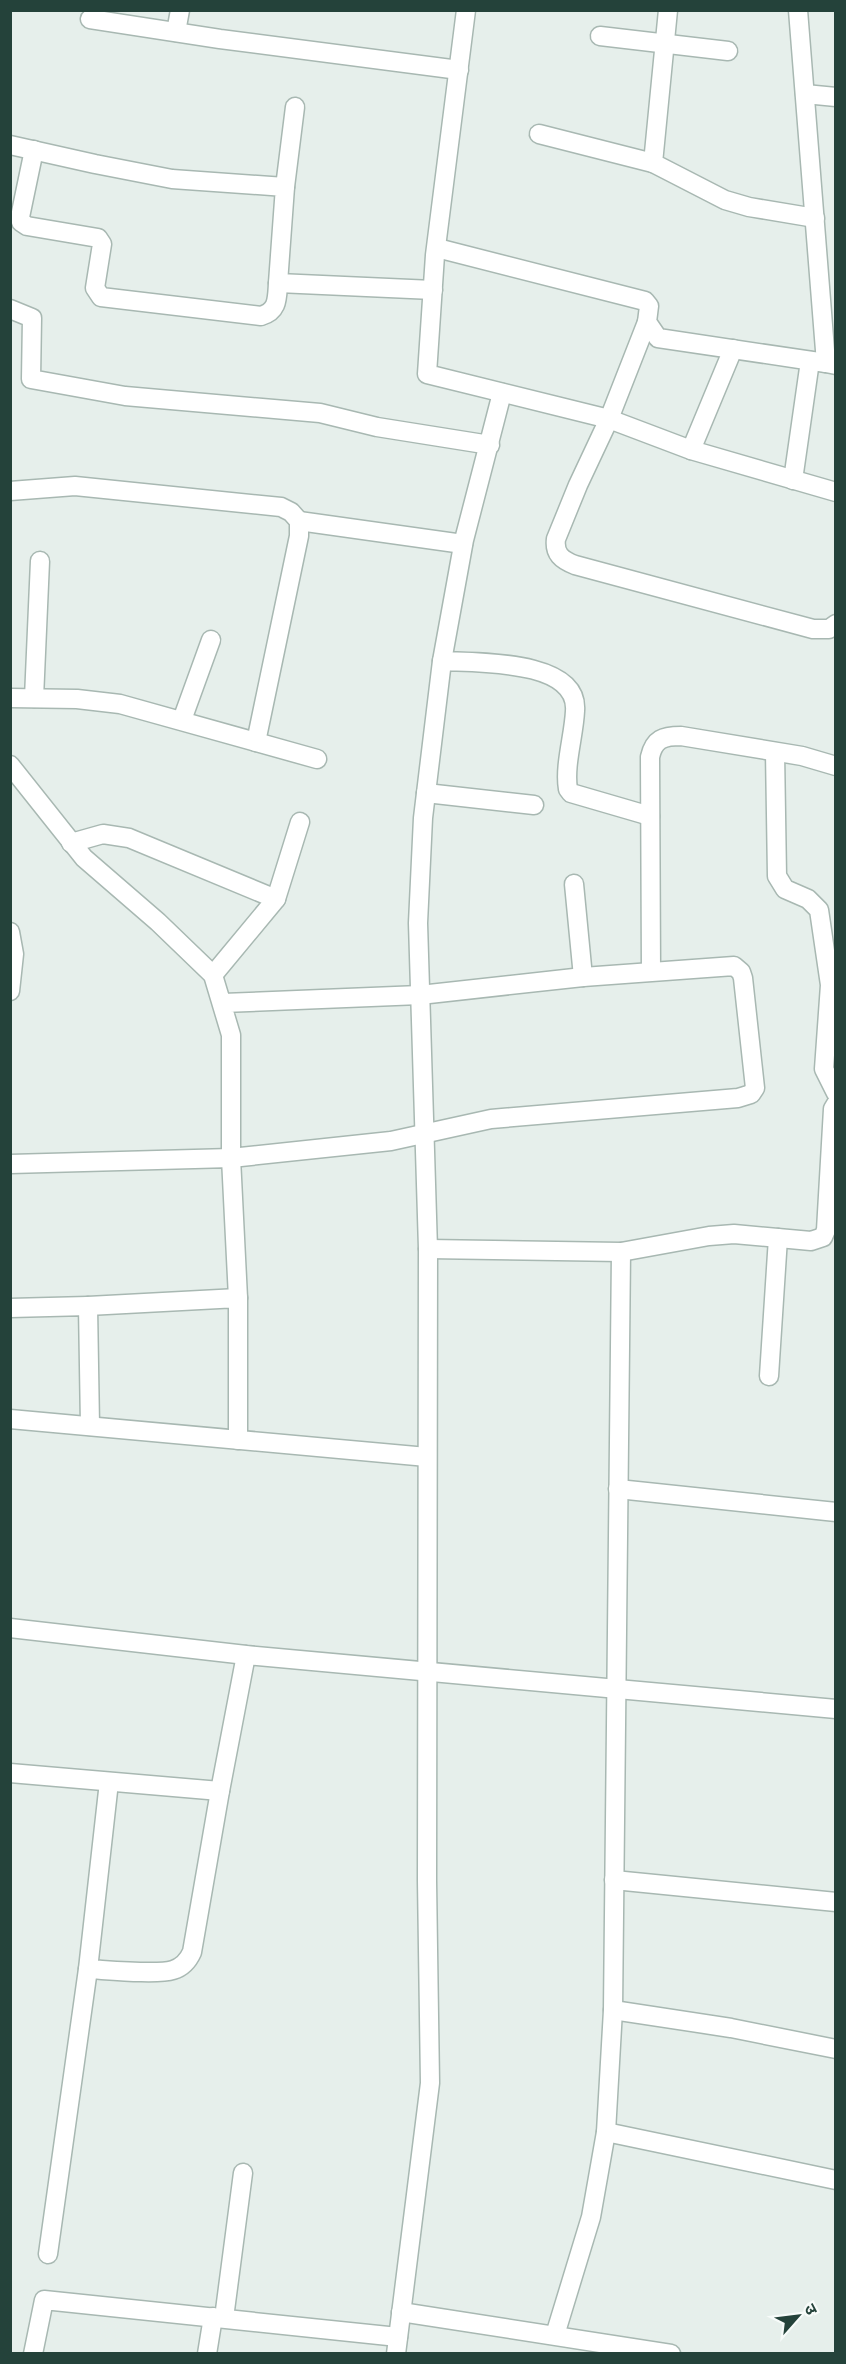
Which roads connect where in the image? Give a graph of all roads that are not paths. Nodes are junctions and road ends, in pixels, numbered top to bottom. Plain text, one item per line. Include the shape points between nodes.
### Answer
1 (180, 10) edge
2 (466, 10) edge
3 (668, 10) edge
4 (798, 10) edge
5 (90, 19) dead end
6 (176, 32) junction
7 (600, 36) dead end
8 (664, 45) junction
9 (728, 51) dead end
10 (459, 70) junction
11 (805, 94) junction
12 (836, 97) edge
13 (295, 107) dead end
14 (539, 134) dead end
15 (10, 144) edge
16 (34, 150) junction
17 (652, 163) junction
18 (285, 187) junction
19 (815, 218) junction
20 (436, 248) junction
21 (278, 283) junction
22 (433, 290) junction
23 (10, 309) edge
24 (647, 322) junction
25 (733, 349) junction
26 (824, 363) edge
27 (502, 393) junction
28 (609, 419) junction
29 (490, 445) junction
30 (691, 450) junction
31 (793, 480) junction
32 (10, 491) edge
33 (836, 492) edge
34 (299, 521) junction
35 (464, 544) junction
36 (40, 561) dead end
37 (836, 624) edge
38 (211, 640) dead end
39 (442, 661) junction
40 (10, 698) edge
41 (34, 698) junction
42 (182, 720) junction
43 (256, 742) junction
44 (775, 752) junction
45 (317, 759) dead end
46 (10, 765) edge
47 (836, 766) edge
48 (426, 793) junction
49 (534, 805) dead end
50 (650, 816) junction
51 (300, 822) dead end
52 (71, 843) junction
53 (574, 884) dead end
54 (276, 899) junction
55 (10, 932) edge
56 (830, 946) edge
57 (651, 971) junction
58 (213, 975) junction
59 (583, 977) junction
60 (10, 991) edge
61 (420, 995) junction
62 (223, 1002) junction
63 (836, 1093) edge
64 (836, 1104) edge
65 (424, 1134) junction
66 (231, 1158) junction
67 (10, 1164) edge
68 (778, 1238) junction
69 (428, 1249) junction
70 (621, 1252) junction
71 (238, 1298) junction
72 (88, 1306) junction
73 (10, 1308) edge
74 (770, 1376) dead end
75 (10, 1419) edge
76 (90, 1426) junction
77 (238, 1440) junction
78 (427, 1457) junction
79 (618, 1489) junction
80 (836, 1512) edge
81 (10, 1628) edge
82 (246, 1655) junction
83 (427, 1671) junction
84 (616, 1688) junction
85 (836, 1709) edge
86 (10, 1773) edge
87 (109, 1782) junction
88 (220, 1791) junction
89 (614, 1880) junction
90 (836, 1902) edge
91 (88, 1969) junction
92 (613, 2010) junction
93 (836, 2049) edge
94 (606, 2132) junction
95 (243, 2173) dead end
96 (836, 2180) edge
97 (48, 2254) dead end
98 (401, 2312) junction
99 (218, 2317) junction
100 (555, 2335) junction
101 (397, 2345) edge
102 (33, 2354) edge
103 (207, 2354) edge
104 (671, 2354) edge

1 - 6 street
2 - 10 street
3 - 8 street
4 - 11 street
5 - 6 street
6 - 10 street
7 - 8 street
8 - 9 street
8 - 17 street
10 - 20 street
11 - 12 street
11 - 19 street
13 - 18 street
14 - 17 street
15 - 16 street
16 - 18 street via 172,179
16 - 21 street via 21,222 99,238 102,244 95,288 101,297 261,316 274,309
17 - 19 street via 725,200
18 - 21 street
19 - 26 street
20 - 22 street
20 - 24 street via 645,301 649,306
21 - 22 street
22 - 27 street via 427,374
23 - 29 street via 32,318 31,379 125,396 320,413 377,427
24 - 25 street via 658,338
24 - 28 street
25 - 26 street
25 - 30 street
26 - 31 street
27 - 28 street
27 - 29 street
28 - 30 street
28 - 37 street via 556,539 555,548 566,561 813,629 829,629
29 - 35 street
30 - 31 street
31 - 33 street
32 - 34 street via 75,486 267,505 281,507
34 - 35 street
34 - 43 street
35 - 39 street
36 - 41 street
38 - 42 street
39 - 48 street
39 - 50 street via 512,665 563,683 572,692 576,709 568,789
40 - 41 street
41 - 42 street via 120,704
42 - 43 street
43 - 45 street
44 - 47 street
44 - 50 street via 681,736 662,737 650,757
44 - 56 street via 777,876 785,889 815,905
46 - 52 street
48 - 49 street
48 - 61 street via 418,923
50 - 57 street
51 - 54 street
52 - 54 street via 103,834 129,838
52 - 58 street
53 - 59 street
54 - 58 street
55 - 60 street via 14,954
56 - 63 street via 824,1068
57 - 59 street
57 - 65 street via 727,965 741,972 755,1081 751,1094 491,1119
58 - 62 street
59 - 61 street
61 - 62 street
61 - 65 street
62 - 66 street via 231,1035
64 - 68 street via 825,1234 811,1240
65 - 66 street
65 - 69 street
66 - 67 street
66 - 71 street
68 - 70 street via 709,1236
68 - 74 street
69 - 70 street
69 - 78 street
70 - 79 street
71 - 72 street
71 - 77 street
72 - 73 street
72 - 76 street
75 - 76 street
76 - 77 street
77 - 78 street
78 - 83 street
79 - 80 street
79 - 84 street
81 - 82 street
82 - 83 street
82 - 88 street
83 - 84 street
83 - 98 street via 430,2083
84 - 85 street
84 - 89 street
86 - 87 street
87 - 88 street
87 - 91 street
88 - 91 street via 188,1960 169,1971
89 - 90 street
89 - 92 street
91 - 97 street
92 - 93 street
92 - 94 street
94 - 96 street
94 - 100 street via 591,2217
95 - 99 street
98 - 100 street
98 - 101 street
99 - 101 street
99 - 102 street via 44,2300
99 - 103 street
100 - 104 street

